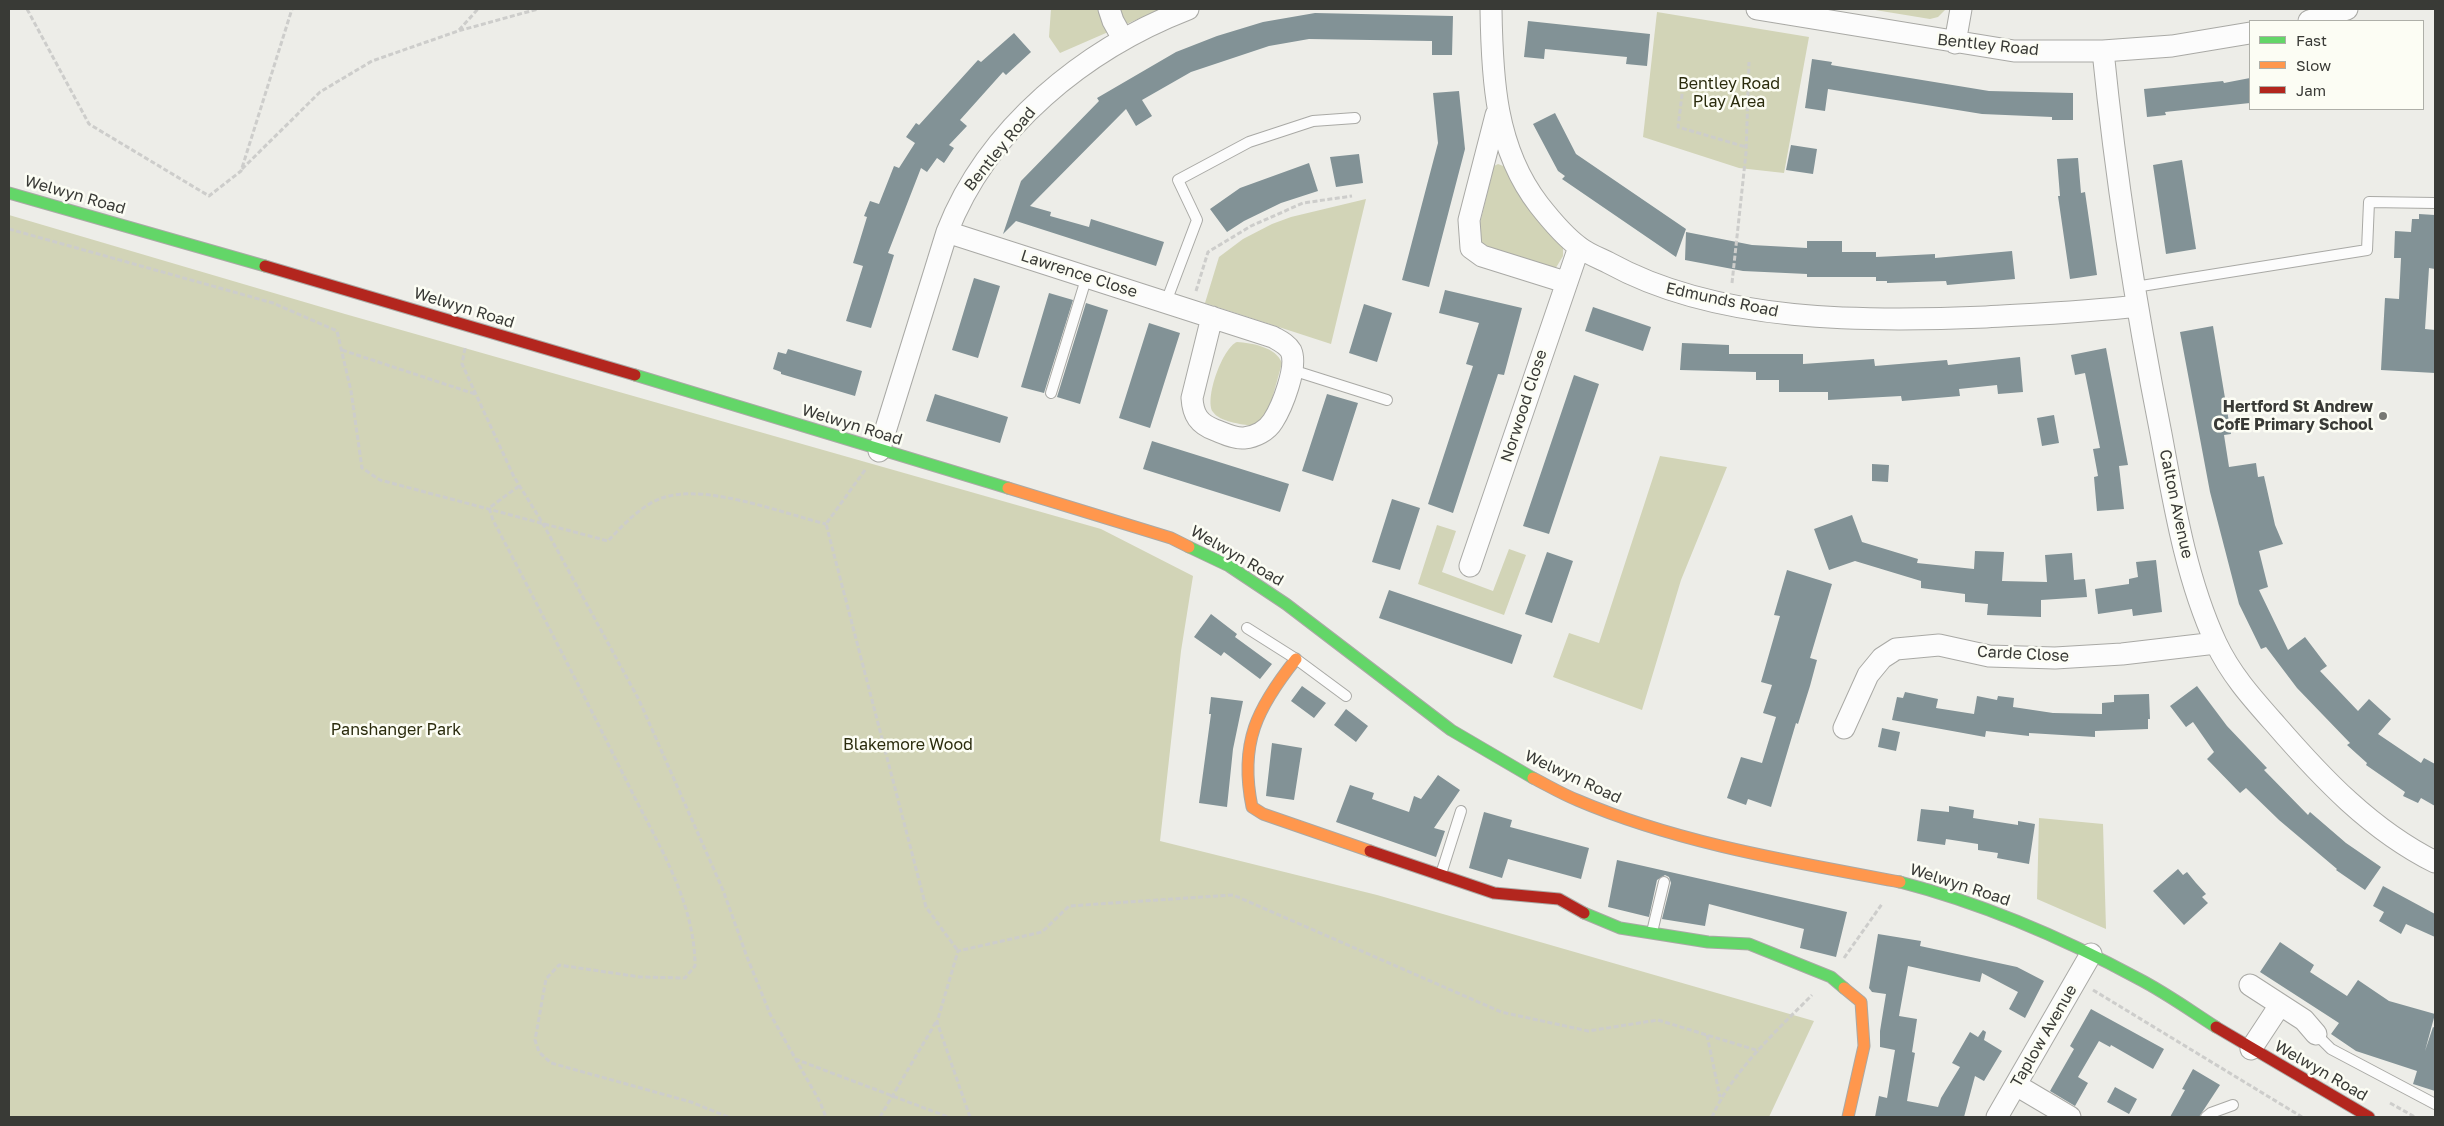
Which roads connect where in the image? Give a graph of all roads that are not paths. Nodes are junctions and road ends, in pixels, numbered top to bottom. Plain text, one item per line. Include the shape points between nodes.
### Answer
1 (1108, 9) edge
2 (1188, 9) edge
3 (1491, 9) edge
4 (1757, 9) edge
5 (1962, 9) edge
6 (2347, 9) edge
7 (2311, 20) edge
8 (2249, 33) edge
9 (1124, 39) junction
10 (1955, 43) junction
11 (2104, 51) junction
12 (1497, 110) junction
13 (1355, 118) dead end
14 (9, 193) edge
15 (2435, 203) edge
16 (947, 232) junction
17 (1579, 247) junction
18 (1088, 276) junction
19 (1565, 282) junction
20 (2136, 296) junction
21 (1166, 302) junction
22 (1212, 317) junction
23 (1292, 370) junction
24 (1051, 393) dead end
25 (1387, 400) dead end
26 (879, 451) junction
27 (1470, 566) dead end
28 (1247, 628) dead end
29 (2216, 643) junction
30 (1296, 659) junction
31 (1346, 696) dead end
32 (1844, 728) dead end
33 (1461, 811) dead end
34 (2435, 862) edge
35 (1440, 875) junction
36 (1664, 882) dead end
37 (1652, 933) junction
38 (2090, 954) junction
39 (2250, 985) dead end
40 (2280, 1005) junction
41 (2316, 1034) joint
42 (2251, 1050) junction
43 (2016, 1085) junction
44 (2435, 1104) edge
45 (2233, 1105) dead end
46 (1848, 1117) edge
47 (1996, 1117) edge
48 (2070, 1117) edge
49 (2206, 1117) edge
50 (2369, 1117) edge

1 - 9 street
2 - 9 street, Bentley Road via 1154,22
3 - 12 street, Edmunds Road
4 - 10 street, Bentley Road
5 - 10 street
6 - 7 street
8 - 11 street, Bentley Road via 2172,46
9 - 16 street, Bentley Road via 1072,72 1021,119 972,180
10 - 11 street, Bentley Road via 2014,51
11 - 20 street, Calton Avenue
12 - 17 street, Edmunds Road via 1506,144 1530,191
12 - 19 street via 1469,220 1471,248 1482,256
13 - 21 lane via 1313,121 1249,142 1178,180 1197,220
14 - 26 main road, Welwyn Road via 455,321
15 - 20 lane via 2369,202 2367,250
16 - 18 street, Lawrence Close
16 - 26 street, Bentley Road
17 - 19 street, Norwood Close
17 - 20 street, Edmunds Road via 1636,278 1665,289 1730,304 1822,316 1918,320 2059,314
18 - 21 street, Lawrence Close
18 - 24 lane
19 - 27 street, Norwood Close
20 - 29 street, Calton Avenue via 2179,522 2195,586
21 - 22 street, Lawrence Close
22 - 23 street, Lawrence Close via 1285,343 1291,352
22 - 23 street, Lawrence Close via 1192,398 1197,418 1205,426 1242,439 1265,430 1273,421
23 - 25 lane
26 - 38 main road, Welwyn Road via 1171,538 1212,558 1286,604 1451,730 1576,800 1636,822 1762,857 1882,878 1942,893 2005,916
28 - 30 lane
29 - 32 street, Carde Close via 2055,658 1989,656 1938,645 1896,648 1882,658 1868,676
29 - 34 street, Calton Avenue via 2242,688 2315,770 2359,812
30 - 31 lane
30 - 35 main road via 1266,697 1259,712 1250,749 1247,788 1252,807 1263,814
33 - 35 lane
35 - 37 main road via 1494,893 1558,899 1596,920
36 - 37 lane
37 - 46 main road via 1708,942 1749,944 1831,977 1847,988 1861,1002 1864,1028 1864,1046
38 - 42 main road, Welwyn Road via 2140,979
38 - 43 street, Taplow Avenue
39 - 40 street
40 - 41 street via 2304,1020
40 - 42 street
41 - 44 lane via 2331,1049
42 - 50 main road, Welwyn Road
43 - 47 street, Taplow Avenue
43 - 48 street
45 - 49 lane

